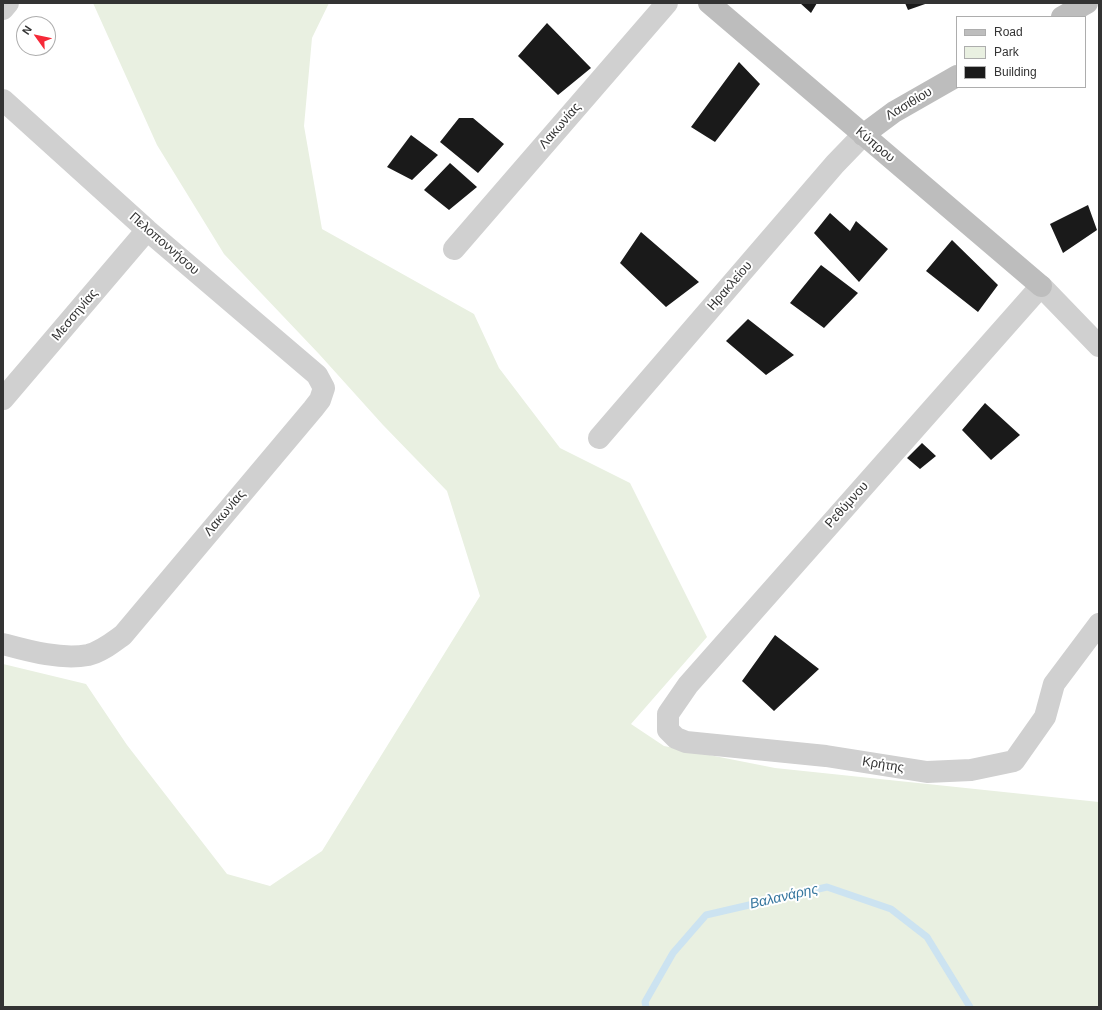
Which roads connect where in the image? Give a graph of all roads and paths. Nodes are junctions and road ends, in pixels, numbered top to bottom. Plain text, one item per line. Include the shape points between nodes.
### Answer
1 (8, 3) edge
2 (667, 3) edge
3 (709, 3) edge
4 (1087, 3) edge
5 (3, 9) edge
6 (1064, 16) edge
7 (956, 77) edge
8 (3, 100) edge
9 (863, 135) junction
10 (147, 230) junction
11 (454, 249) dead end
12 (1041, 286) junction
13 (1099, 346) edge
14 (324, 388) joint
15 (3, 399) edge
16 (599, 438) dead end
17 (1099, 624) edge
18 (3, 644) edge
19 (668, 730) joint

1 - 5 street
2 - 11 street, Λακωνίας
3 - 9 street, Κύπρου
4 - 6 street
7 - 9 street, Λασιθίου via 894,112
8 - 10 street, Πελοποννήσου
9 - 12 street, Κύπρου
9 - 16 street, Ηρακλείου via 835,164
10 - 14 street, Πελοποννήσου via 317,375
10 - 15 street, Μεσσηνίας
12 - 13 street
12 - 19 street, Ρεθύμνου via 688,685 668,714
14 - 18 street, Λακωνίας via 313,410 123,635 106,647 90,654 75,656 55,655
17 - 19 street, Κρήτης via 1054,684 1045,717 1014,761 971,770 927,772 826,756 686,742 676,738

